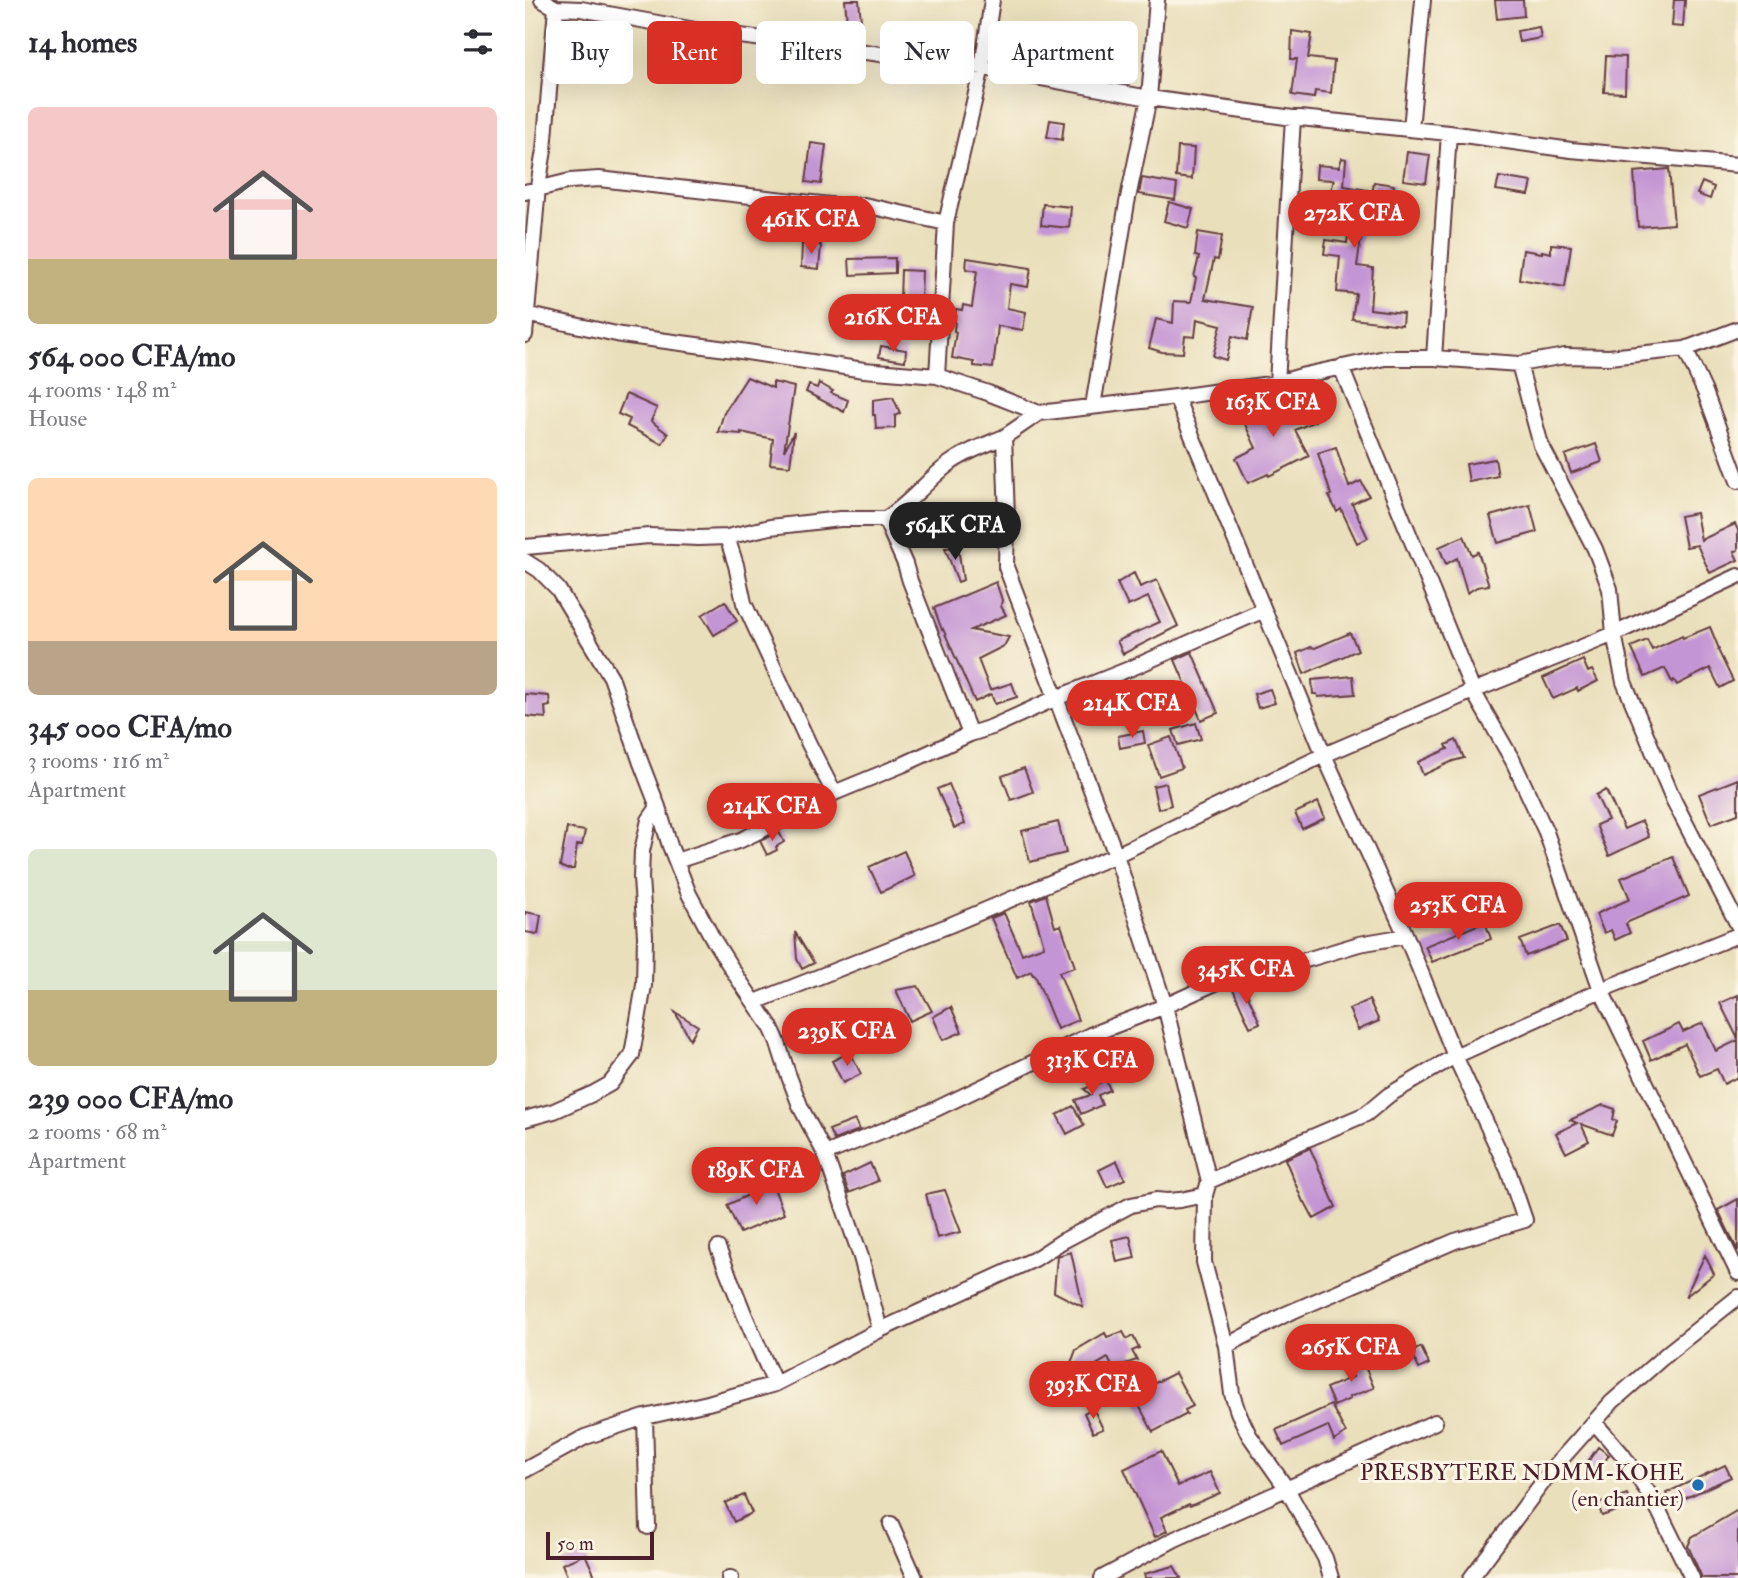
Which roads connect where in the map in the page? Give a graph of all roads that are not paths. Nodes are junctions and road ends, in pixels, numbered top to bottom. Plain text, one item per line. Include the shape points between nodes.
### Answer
1 (542, 0) edge
2 (992, 0) edge
3 (1157, 0) edge
4 (1423, 0) edge
5 (582, 5) edge
6 (556, 8) junction
7 (982, 67) junction
8 (1149, 97) junction
9 (1293, 118) junction
10 (1411, 129) junction
11 (1449, 133) junction
12 (1738, 165) edge
13 (532, 189) edge
14 (946, 223) junction
15 (526, 314) edge
16 (1738, 330) edge
17 (525, 335) edge
18 (1685, 349) junction
19 (1434, 358) junction
20 (1519, 364) junction
21 (1341, 367) junction
22 (937, 376) junction
23 (1277, 383) junction
24 (1177, 397) junction
25 (1093, 406) junction
26 (1039, 413) junction
27 (1004, 437) junction
28 (1738, 481) edge
29 (885, 519) junction
30 (727, 537) junction
31 (525, 547) edge
32 (525, 561) edge
33 (1738, 576) edge
34 (1265, 610) junction
35 (1614, 634) junction
36 (1473, 691) junction
37 (1056, 698) junction
38 (970, 734) junction
39 (1324, 755) junction
40 (834, 793) junction
41 (658, 807) junction
42 (1116, 855) junction
43 (676, 862) junction
44 (1738, 925) edge
45 (1738, 935) edge
46 (1406, 936) junction
47 (1601, 990) junction
48 (755, 1002) junction
49 (1165, 1006) junction
50 (1455, 1056) junction
51 (525, 1119) edge
52 (825, 1154) junction
53 (1207, 1188) junction
54 (718, 1248) dead end
55 (1738, 1273) edge
56 (1738, 1297) edge
57 (880, 1330) junction
58 (1226, 1346) junction
59 (775, 1384) junction
60 (645, 1417) junction
61 (1435, 1422) dead end
62 (1594, 1422) junction
63 (525, 1470) edge
64 (1287, 1489) junction
65 (891, 1524) dead end
66 (649, 1527) dead end
67 (915, 1578) edge
68 (1102, 1578) edge
69 (1331, 1578) edge
70 (1471, 1578) edge
71 (1692, 1578) edge

1 - 6 street
2 - 7 street
3 - 8 street
4 - 10 street
5 - 6 street
5 - 7 street via 731,36
6 - 13 street via 544,150
7 - 8 street
7 - 14 street
8 - 9 street
8 - 25 street
9 - 10 street
9 - 23 street
10 - 11 street
11 - 12 street
11 - 19 street
13 - 14 street via 599,178 839,206 864,205
13 - 15 street
14 - 22 street
15 - 17 street
15 - 22 street via 621,335
16 - 18 street
18 - 20 street via 1609,357 1565,356
18 - 28 street
19 - 20 street
19 - 21 street via 1385,358
20 - 35 street via 1541,445 1610,589
21 - 23 street
21 - 36 street
22 - 26 street
23 - 24 street
24 - 25 street
24 - 34 street
25 - 26 street
26 - 27 street
27 - 29 street via 948,464
27 - 37 street via 1006,567
29 - 30 street via 827,520
29 - 38 street
30 - 31 street via 649,536
30 - 40 street via 744,603
32 - 41 street via 558,589 611,677
33 - 35 street
34 - 37 street
34 - 39 street
35 - 36 street
35 - 44 street via 1624,682 1674,801
36 - 39 street
36 - 47 street via 1546,832
37 - 38 street
37 - 42 street
38 - 40 street
39 - 42 street
39 - 46 street
40 - 43 street via 741,840
41 - 43 street
41 - 51 street via 649,820 642,851 645,985 632,1055 610,1084 554,1111
42 - 48 street
42 - 49 street
43 - 48 street via 713,939
45 - 47 street
46 - 49 street via 1235,974
46 - 50 street
47 - 50 street
47 - 55 street
48 - 52 street via 777,1040 801,1108
49 - 52 street
49 - 53 street
50 - 53 street via 1366,1114
50 - 58 street via 1508,1170 1525,1220 1455,1241 1286,1314
52 - 57 street
53 - 57 street via 1180,1200 1132,1205 1035,1259
53 - 58 street via 1204,1262
54 - 59 street
56 - 62 street via 1669,1352
57 - 59 street
58 - 64 street via 1238,1412
59 - 60 street
60 - 63 street via 585,1437
60 - 66 street
61 - 64 street
62 - 70 street
62 - 71 street via 1654,1501
64 - 68 street
64 - 69 street
65 - 67 street

